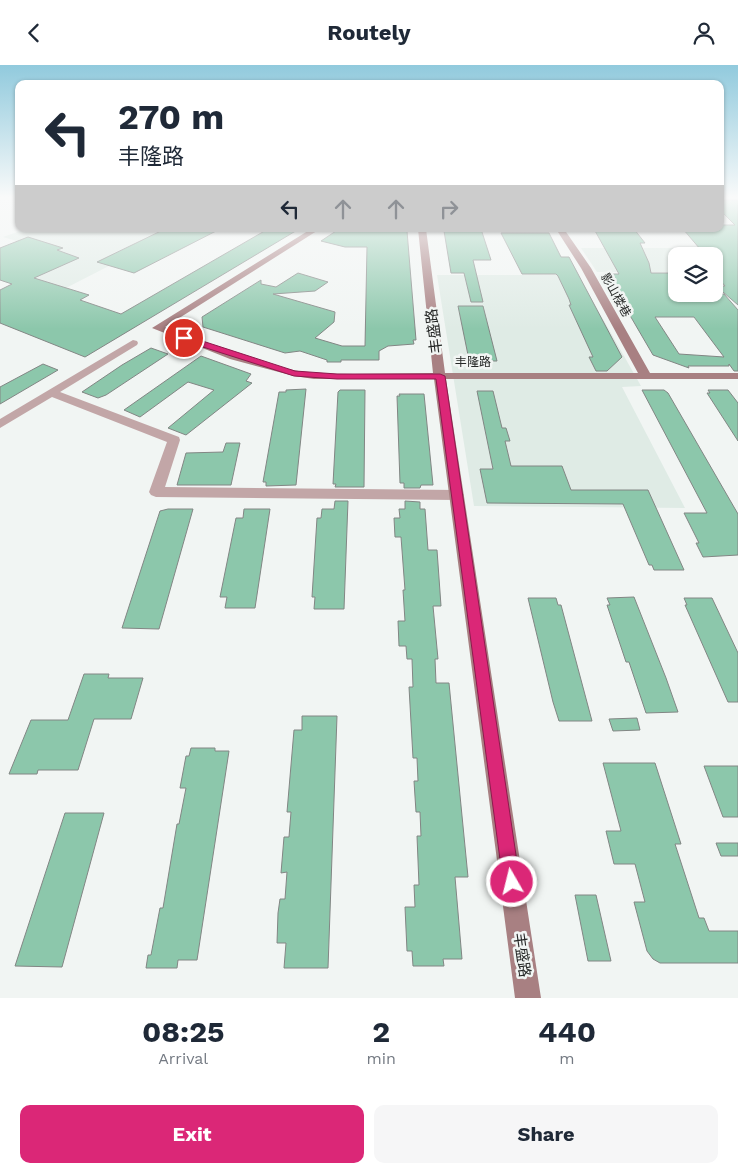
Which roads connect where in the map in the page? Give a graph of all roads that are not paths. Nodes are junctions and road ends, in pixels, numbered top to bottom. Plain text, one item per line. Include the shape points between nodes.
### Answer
1 (296, 242) edge
2 (424, 242) edge
3 (568, 242) edge
4 (133, 343) dead end
5 (440, 376) junction
6 (646, 376) junction
7 (738, 376) edge
8 (51, 393) junction
9 (0, 424) edge
10 (457, 495) junction
11 (528, 998) edge

1 - 5 street, 丰隆路 via 157,328 294,374
2 - 5 street, 丰盛路
3 - 6 street, 影山楼巷
4 - 8 street
5 - 6 street, 丰隆路
5 - 10 street, 丰盛路
6 - 7 street, 丰隆路
8 - 9 street
8 - 10 street via 174,440 156,492
10 - 11 street, 丰盛路

